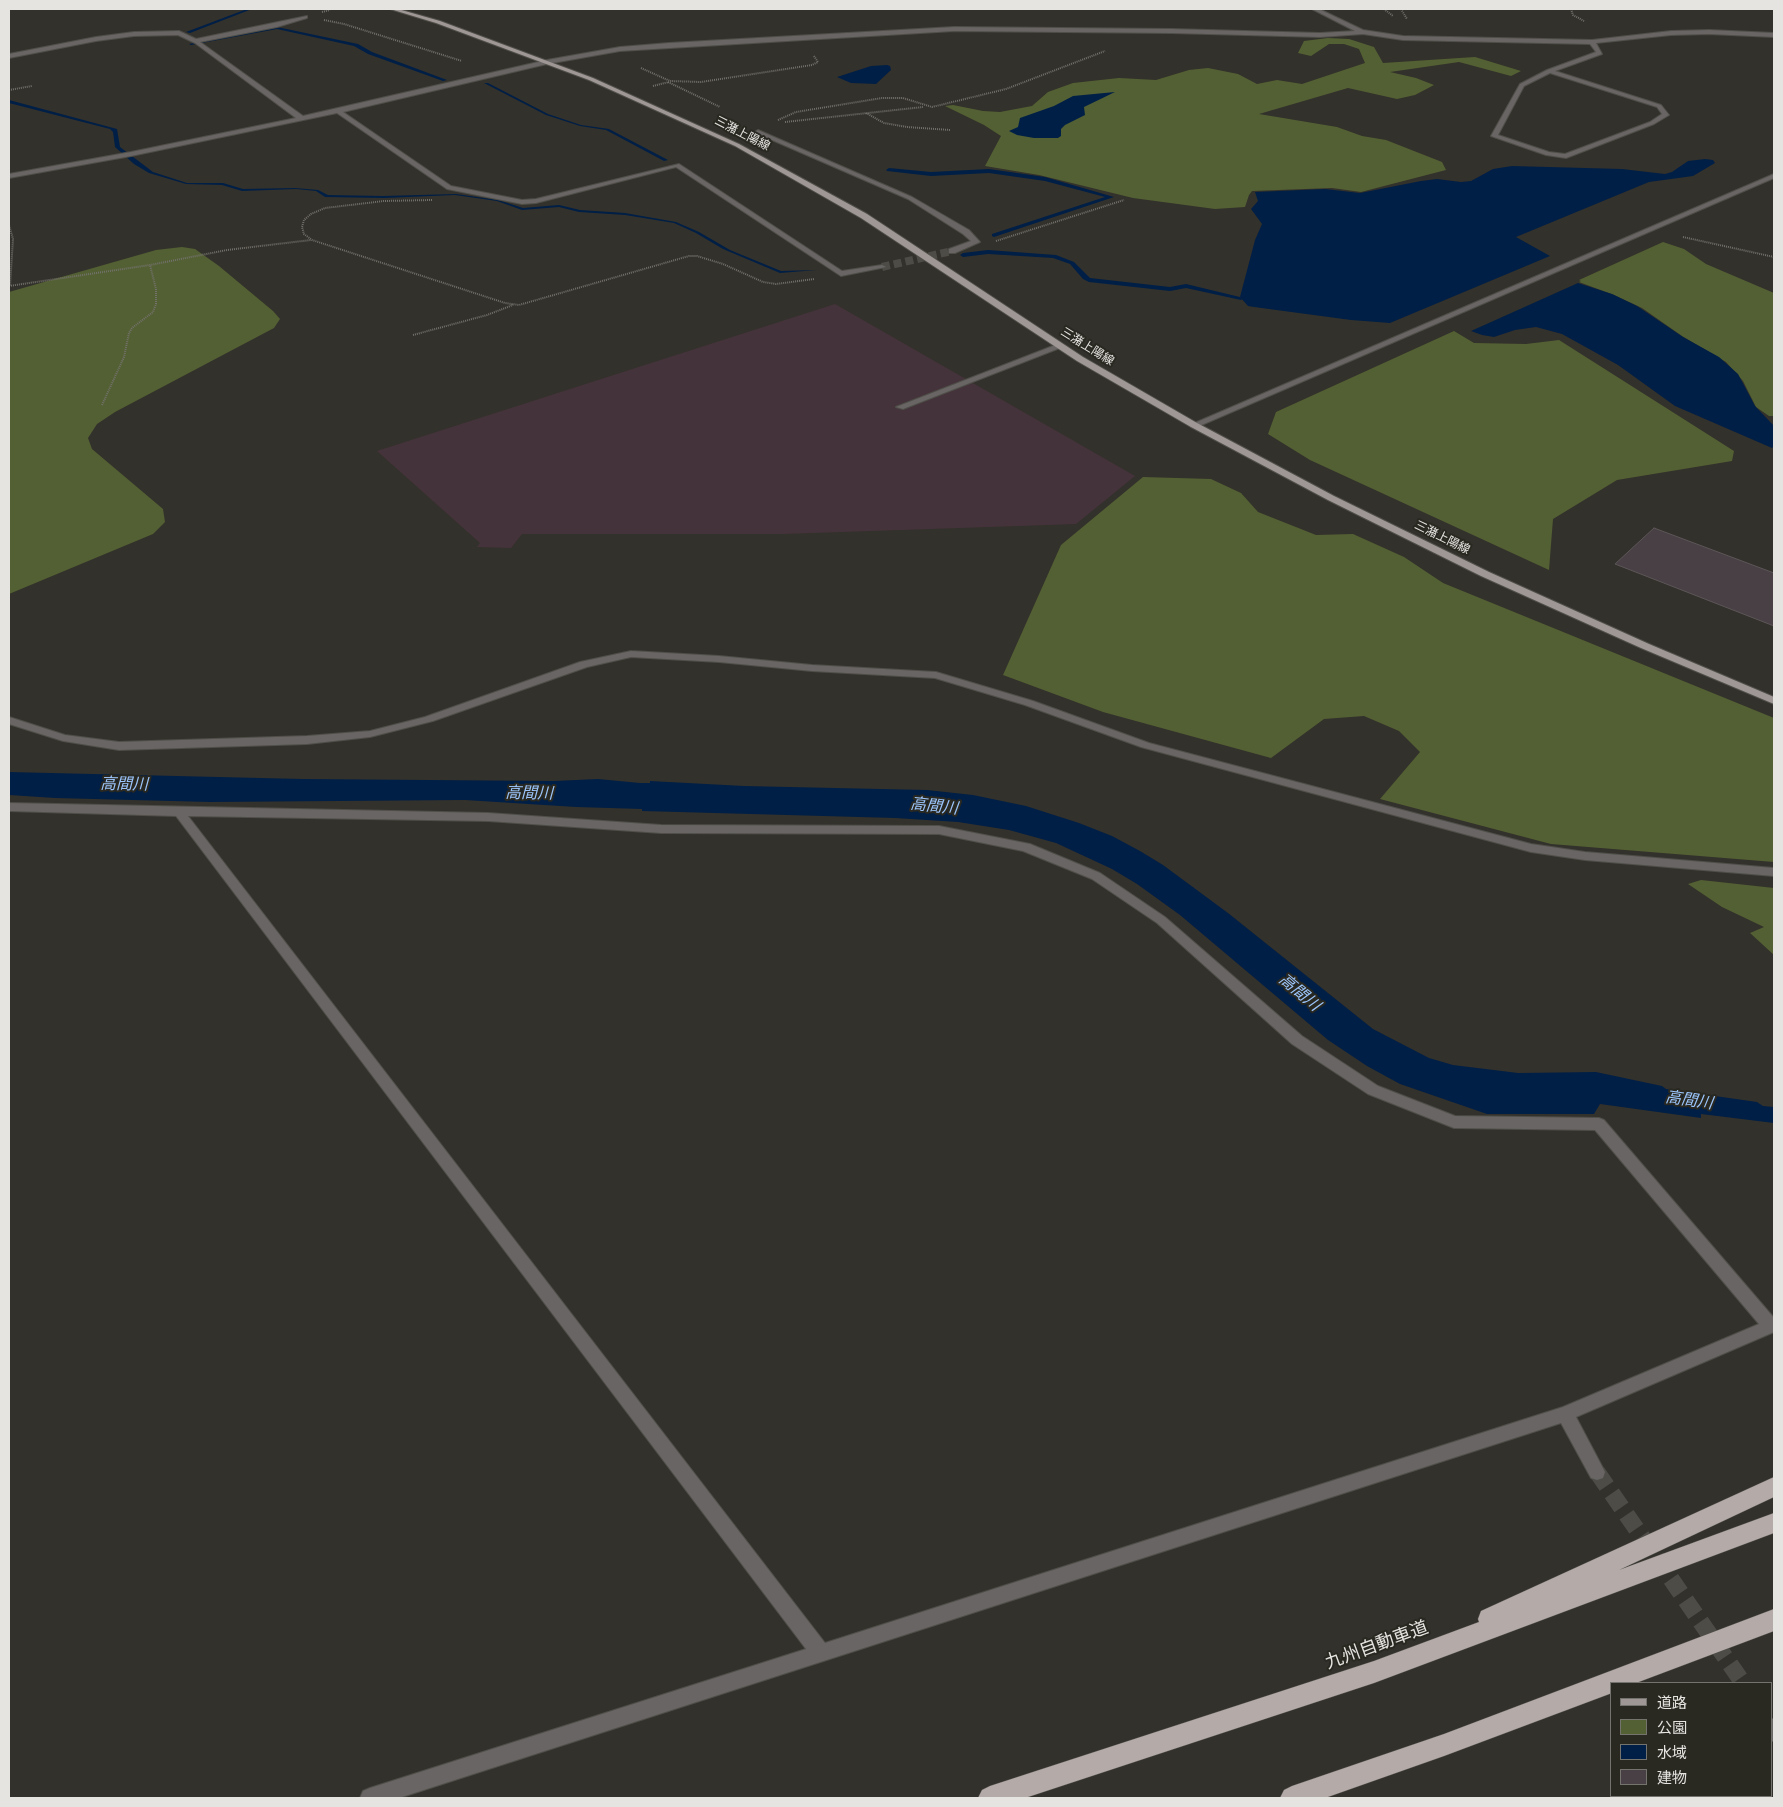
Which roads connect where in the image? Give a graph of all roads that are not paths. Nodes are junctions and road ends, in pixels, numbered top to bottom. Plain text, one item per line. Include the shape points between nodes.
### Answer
1 (393, 9) edge
2 (1315, 9) edge
3 (305, 17) road end
4 (1364, 32) junction
5 (1774, 35) edge
6 (197, 42) junction
7 (1592, 42) junction
8 (9, 56) edge
9 (547, 62) junction
10 (1549, 71) junction
11 (338, 111) junction
12 (302, 119) junction
13 (758, 132) dead end
14 (9, 176) edge
15 (1774, 176) edge
16 (952, 251) tunnel mouth
17 (882, 267) tunnel mouth
18 (1061, 346) junction
19 (900, 407) dead end
20 (1194, 424) junction
21 (1774, 701) edge
22 (9, 720) edge
23 (9, 807) edge
24 (179, 812) junction
25 (1774, 872) edge
26 (1772, 1326) edge
27 (1565, 1414) junction
28 (1597, 1472) tunnel mouth
29 (1774, 1487) edge
30 (1774, 1523) edge
31 (1774, 1620) edge
32 (821, 1653) junction
33 (1374, 1672) junction
34 (1610, 1682) edge
35 (1610, 1682) edge
36 (370, 1798) edge
37 (990, 1798) edge
38 (1292, 1798) edge

1 - 9 main road, 三潴上陽線
2 - 4 street
3 - 6 street
4 - 7 street via 1403,38
4 - 9 street via 1320,36 954,29 669,45 613,50
5 - 7 street via 1672,33
6 - 8 street via 179,33 134,34
6 - 12 street
7 - 10 street via 1600,53
9 - 11 street
9 - 18 main road, 三潴上陽線 via 674,114 805,181 864,216
10 - 10 street via 1522,86 1494,136 1548,154 1566,156 1666,115 1658,106
11 - 12 street
11 - 17 street via 449,188 522,202 536,201 677,165 841,274
12 - 14 street
13 - 16 street via 910,198 966,232 976,242
15 - 20 street
18 - 19 street
18 - 20 main road, 三潴上陽線
20 - 21 main road, 三潴上陽線 via 1331,498 1485,574
22 - 25 street via 63,738 119,746 307,740 370,734 429,719 584,664 631,654 936,675 1029,703 1145,745 1531,848 1585,856
23 - 24 street
24 - 26 street via 488,817 661,829 938,830 1026,848 1096,876 1161,920 1297,1040 1373,1090 1454,1122 1600,1124
24 - 32 street
26 - 27 street
27 - 28 street
27 - 32 street
29 - 33 highway
30 - 33 highway, 九州自動車道
31 - 34 highway
32 - 36 street
33 - 37 highway, 九州自動車道
35 - 38 highway

